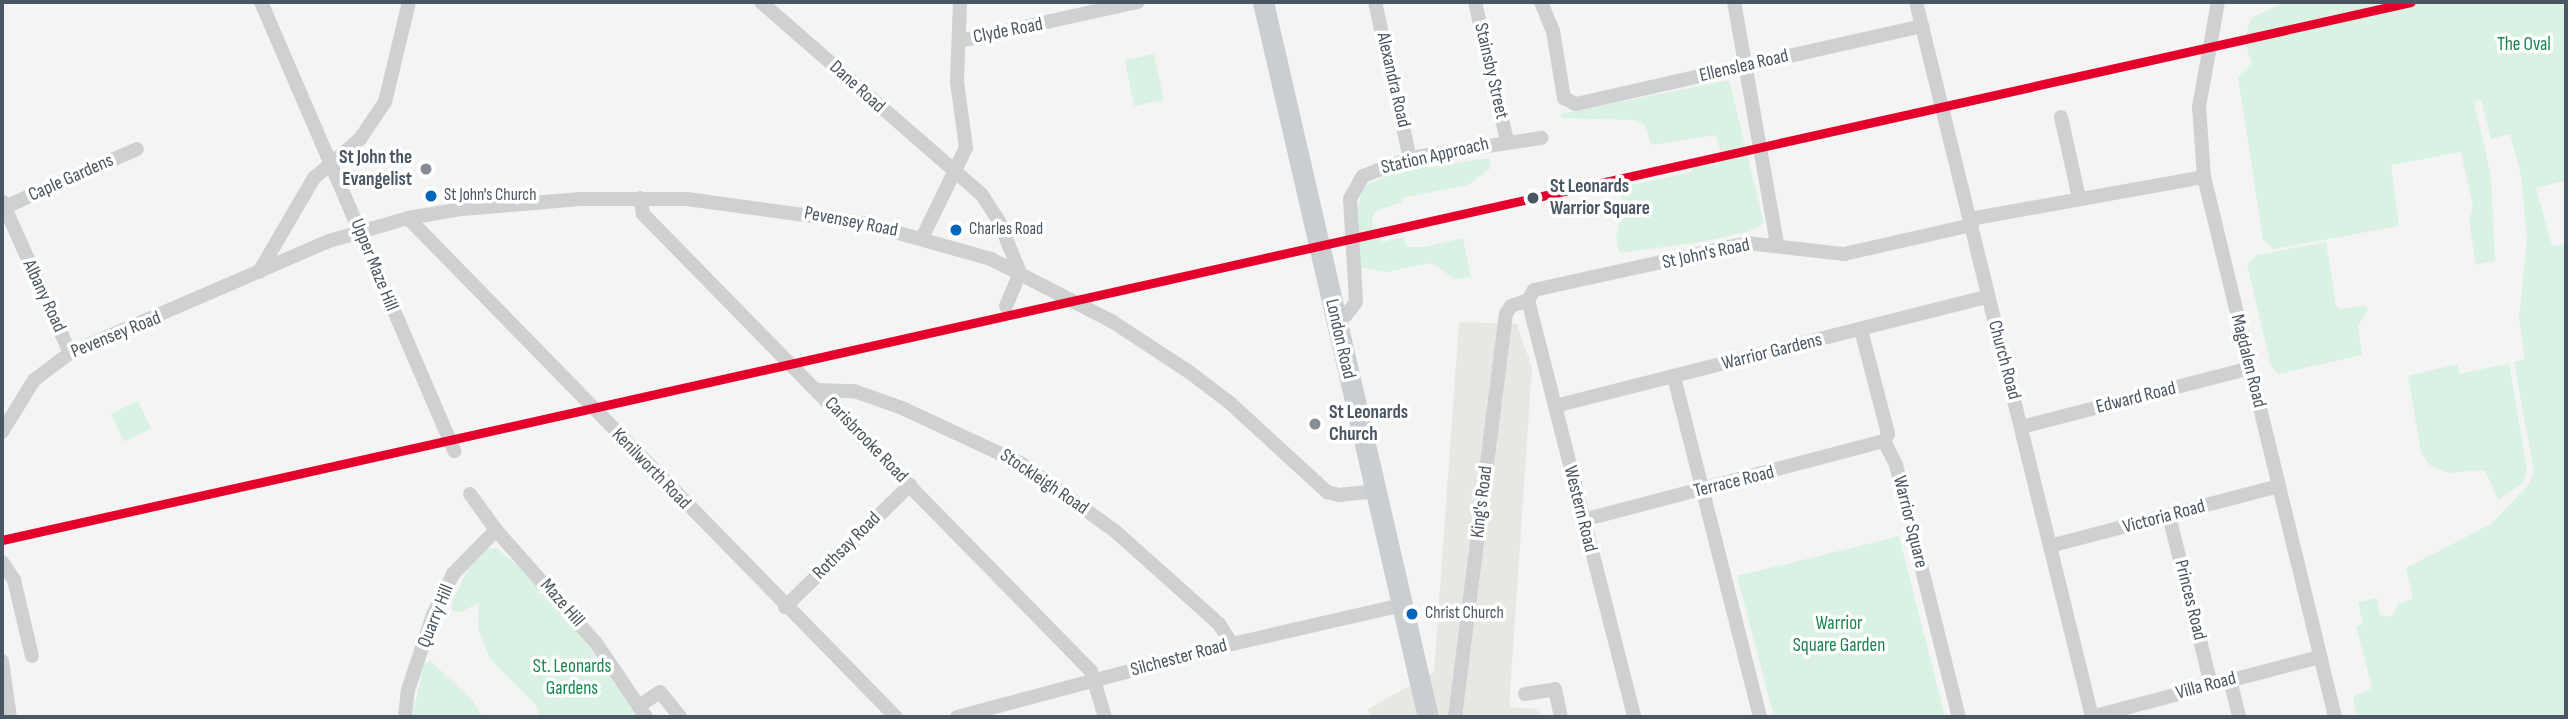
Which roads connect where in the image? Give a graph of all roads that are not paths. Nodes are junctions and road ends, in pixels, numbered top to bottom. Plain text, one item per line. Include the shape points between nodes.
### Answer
1 (261, 2) edge
2 (409, 2) edge
3 (761, 2) edge
4 (960, 2) edge
5 (1138, 2) edge
6 (1263, 2) edge
7 (1375, 2) edge
8 (1475, 2) edge
9 (1541, 2) edge
10 (1734, 2) edge
11 (1916, 2) edge
12 (2218, 2) edge
13 (1922, 26) junction
14 (960, 41) junction
15 (1748, 65) junction
16 (2061, 117) dead end
17 (1541, 138) dead end
18 (1507, 141) junction
19 (137, 149) dead end
20 (1410, 158) junction
21 (331, 163) junction
22 (954, 170) junction
23 (2204, 177) junction
24 (640, 198) junction
25 (2079, 198) junction
26 (3, 204) edge
27 (408, 218) junction
28 (1971, 222) junction
29 (360, 232) junction
30 (923, 236) junction
31 (1777, 243) junction
32 (258, 272) junction
33 (1020, 273) junction
34 (1987, 297) junction
35 (1528, 299) junction
36 (1006, 306) dead end
37 (1335, 319) junction
38 (1861, 330) junction
39 (70, 353) junction
40 (2250, 368) junction
41 (1674, 377) junction
42 (817, 390) junction
43 (1555, 406) junction
44 (2021, 427) junction
45 (2, 432) edge
46 (1884, 442) junction
47 (454, 451) dead end
48 (910, 485) junction
49 (2278, 486) junction
50 (1703, 489) junction
51 (1376, 491) junction
52 (470, 494) dead end
53 (2169, 516) junction
54 (1583, 520) junction
55 (496, 530) junction
56 (2050, 546) junction
57 (2, 562) edge
58 (1402, 606) junction
59 (785, 607) junction
60 (1232, 643) junction
61 (32, 656) dead end
62 (2320, 657) junction
63 (2, 661) edge
64 (1096, 680) junction
65 (2230, 680) junction
66 (2211, 685) junction
67 (1525, 694) dead end
68 (643, 712) edge
69 (9, 717) edge
70 (405, 717) edge
71 (680, 717) edge
72 (896, 717) edge
73 (957, 717) edge
74 (1105, 717) edge
75 (1428, 717) edge
76 (1455, 717) edge
77 (1561, 717) edge
78 (1634, 717) edge
79 (1760, 717) edge
80 (1959, 717) edge
81 (2092, 717) edge
82 (2239, 717) edge
83 (2335, 717) edge

1 - 21 street, Upper Maze Hill
2 - 21 street via 385,102 360,139
3 - 22 street, Dane Road
4 - 14 street
5 - 14 street, Clyde Road
6 - 37 main road, London Road
7 - 20 street, Alexandra Road
8 - 18 street, Stainsby Street
9 - 15 street, Ellenslea Road via 1553,31 1567,101 1582,103
10 - 15 street
11 - 13 street, Church Road
12 - 23 street, Magdalen Road via 2199,107
13 - 15 street, Ellenslea Road
13 - 28 street, Church Road
14 - 22 street via 957,80 965,148
15 - 31 street
16 - 25 street
17 - 18 street, Station Approach
18 - 20 street, Station Approach
19 - 26 street, Caple Gardens
20 - 37 street, Station Approach via 1377,168 1354,185 1350,218 1356,302 1346,315
21 - 29 street, Upper Maze Hill
21 - 32 street via 314,178
22 - 30 street
22 - 33 street via 982,195 999,221
23 - 25 street, St John's Road
23 - 40 street, Magdalen Road
24 - 27 street, Pevensey Road via 569,200
24 - 30 street, Pevensey Road via 746,204
24 - 42 street, Carisbrooke Road via 643,214
25 - 28 street, St John's Road
26 - 39 street, Albany Road
27 - 29 street, Pevensey Road
27 - 59 street, Kenilworth Road
28 - 31 street, St John's Road via 1844,254 1820,254
28 - 34 street, Church Road
29 - 32 street, Pevensey Road
29 - 47 street, Upper Maze Hill
30 - 33 street, Pevensey Road
31 - 35 street, St John's Road via 1747,243 1534,290
32 - 39 street, Pevensey Road
33 - 36 street
33 - 51 street, Pevensey Road via 1113,323 1188,371 1230,403 1326,492
34 - 38 street, Warrior Gardens
34 - 44 street, Church Road
35 - 43 street, Western Road
35 - 76 street, King's Road via 1511,306 1506,314
37 - 51 main road, London Road
38 - 41 street, Warrior Gardens
38 - 46 street, Warrior Square via 1888,434
39 - 45 street, Pevensey Road via 34,380
40 - 44 street, Edward Road
40 - 49 street, Magdalen Road
41 - 43 street, Warrior Gardens
41 - 50 street
42 - 48 street, Carisbrooke Road
42 - 60 street, Stockleigh Road via 854,391 902,408 1022,464 1115,531 1219,624
43 - 54 street, Western Road
44 - 56 street, Church Road
46 - 50 street, Terrace Road
46 - 80 street, Warrior Square via 1896,465
48 - 59 street, Rothsay Road
48 - 64 street, Carisbrooke Road
49 - 53 street, Victoria Road
49 - 62 street, Magdalen Road
50 - 54 street, Terrace Road
50 - 79 street
51 - 58 main road, London Road
52 - 55 street, Maze Hill
53 - 56 street, Victoria Road
53 - 66 street, Princes Road
54 - 78 street, Western Road
55 - 68 street, Maze Hill via 573,615
55 - 70 street, Quarry Hill via 453,574 408,690
56 - 81 street, Church Road
57 - 61 street via 14,580
58 - 60 street, Silchester Road
58 - 75 main road, London Road
59 - 72 street, Kenilworth Road
60 - 64 street, Silchester Road
62 - 65 street, Villa Road
62 - 83 street, Magdalen Road
63 - 69 street
64 - 73 street, Silchester Road
64 - 74 street
65 - 66 street, Villa Road
65 - 82 street
66 - 81 street, Villa Road
67 - 77 street via 1555,689
68 - 71 street via 660,692

